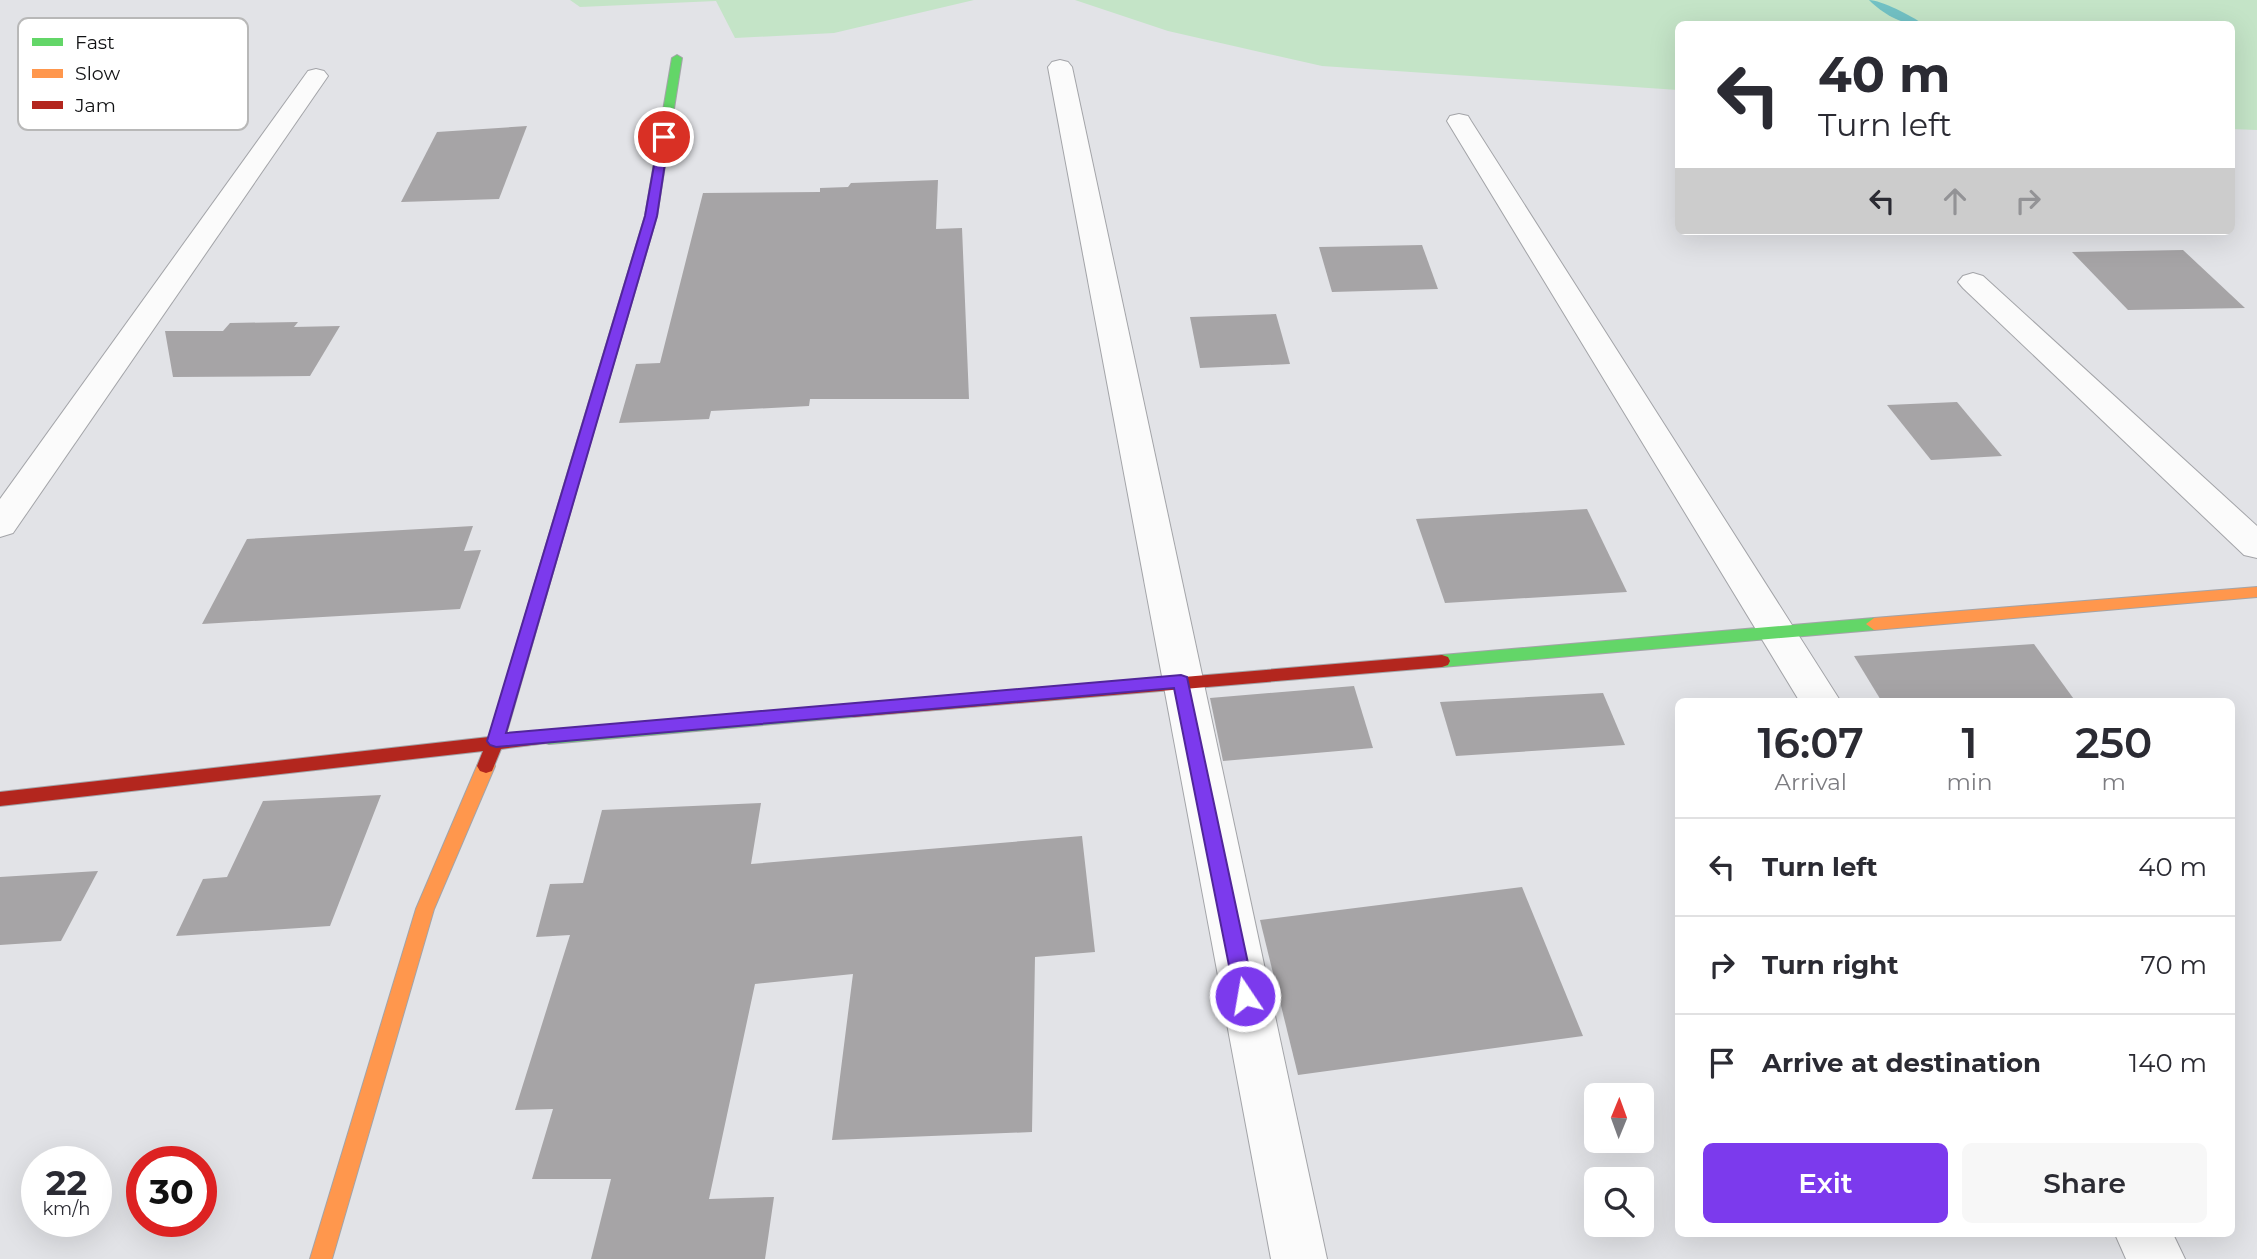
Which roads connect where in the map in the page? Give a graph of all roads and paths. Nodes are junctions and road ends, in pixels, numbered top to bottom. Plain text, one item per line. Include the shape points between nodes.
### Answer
1 (677, 58) dead end
2 (1060, 67) dead end
3 (316, 76) dead end
4 (1459, 121) dead end
5 (1973, 282) dead end
6 (0, 525) edge
7 (2257, 546) edge
8 (2257, 593) edge
9 (1779, 631) junction
10 (1181, 681) junction
11 (1819, 698) edge
12 (496, 741) junction
13 (0, 799) edge
14 (2144, 1237) edge
15 (321, 1259) edge
16 (1299, 1259) edge
17 (2157, 1259) edge

1 - 12 street via 651,216
2 - 10 street
3 - 6 street
4 - 9 street
5 - 7 street
8 - 9 street
9 - 10 street
9 - 11 street
10 - 12 street
10 - 16 street
12 - 13 street
12 - 15 street via 425,909
14 - 17 street

